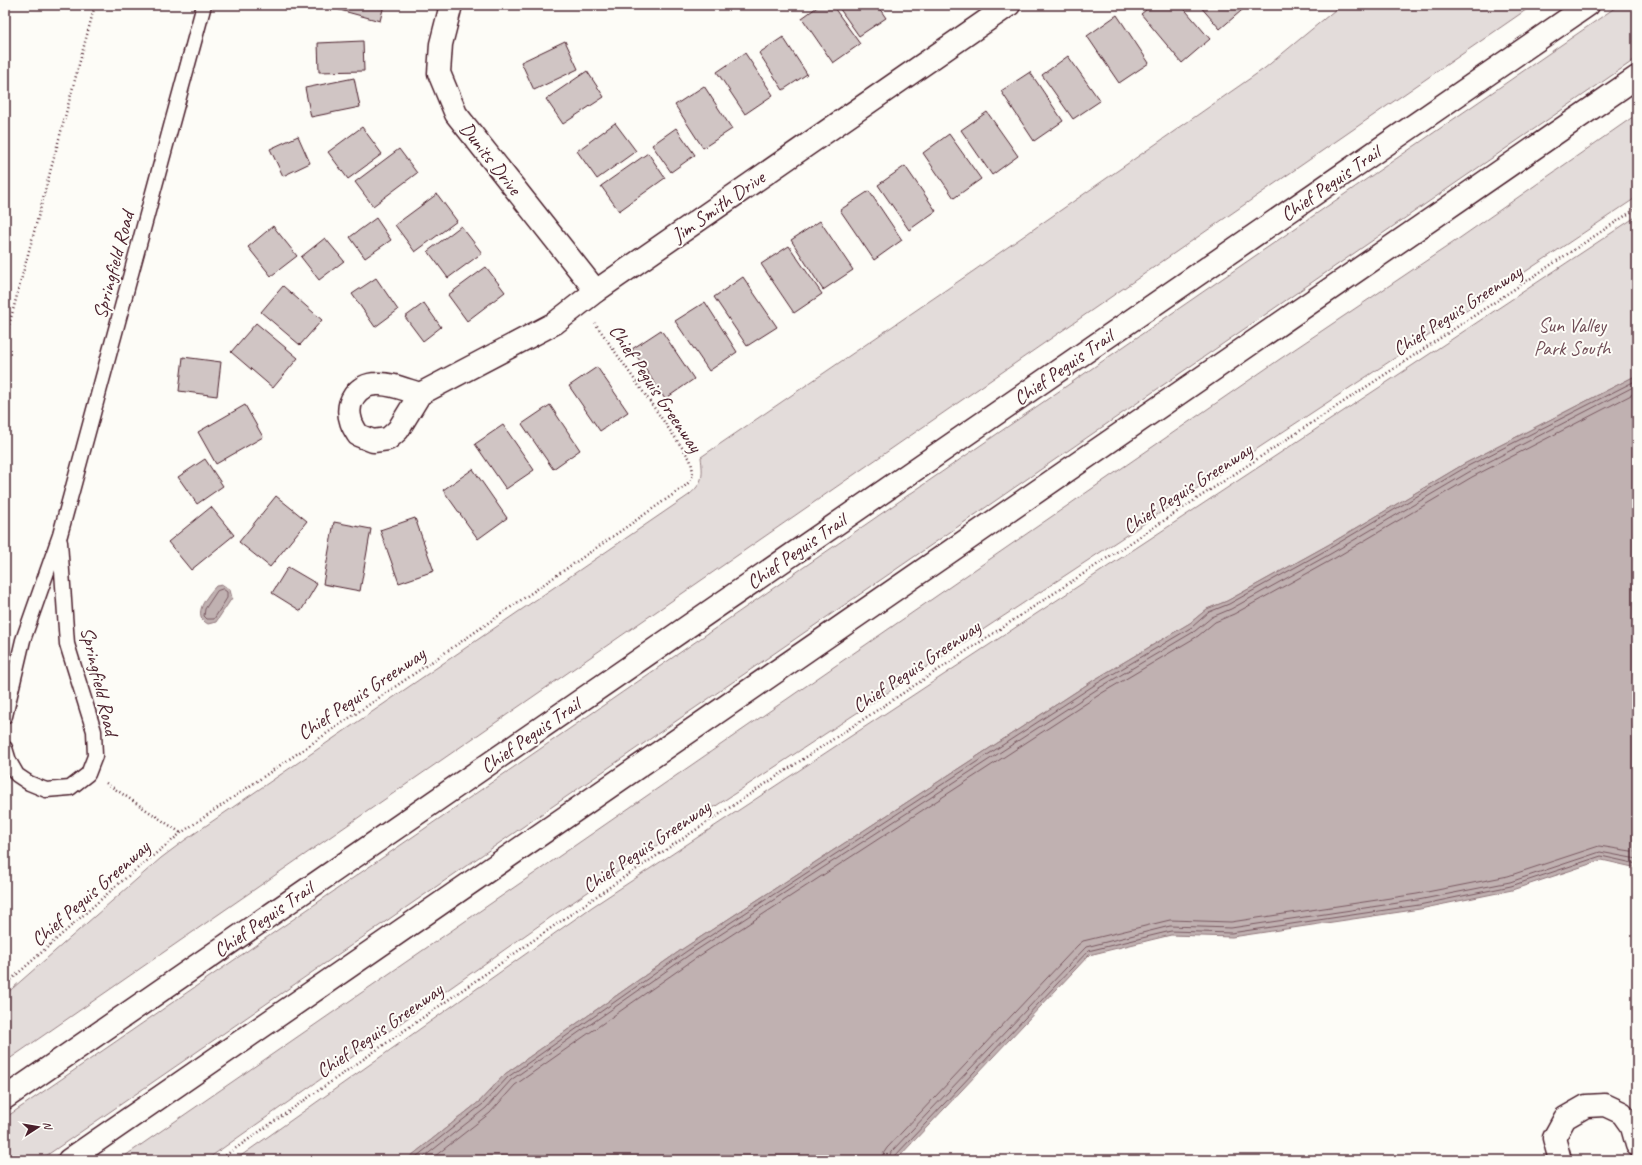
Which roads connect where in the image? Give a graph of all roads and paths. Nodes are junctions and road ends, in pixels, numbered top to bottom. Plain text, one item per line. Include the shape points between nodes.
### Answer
1 (95, 5) edge
2 (204, 5) edge
3 (451, 5) edge
4 (1009, 5) edge
5 (1588, 5) edge
6 (1637, 77) edge
7 (1637, 208) edge
8 (589, 297) junction
9 (5, 340) edge
10 (420, 394) dead end
11 (60, 535) junction
12 (5, 716) edge
13 (5, 748) edge
14 (88, 774) junction
15 (181, 833) junction
16 (5, 985) edge
17 (5, 1098) edge
18 (1637, 1145) edge
19 (1637, 1155) edge
20 (69, 1160) edge
21 (219, 1160) edge
22 (1560, 1160) edge
23 (1635, 1160) edge

1 - 9 path
2 - 11 lane, Springfield Road
3 - 8 main road, Dunits Drive via 442,44 440,73 456,114
4 - 8 main road, Jim Smith Drive
5 - 17 main road, Chief Peguis Trail
6 - 20 main road
7 - 21 path, Chief Peguis Greenway via 614,884
8 - 10 main road, Jim Smith Drive via 555,323
8 - 15 path, Chief Peguis Greenway via 690,459 693,472 691,480 472,635
11 - 12 lane, Springfield Road via 23,640
11 - 14 lane, Springfield Road via 67,644 94,731 95,756
13 - 14 lane via 17,775 46,790 70,788
14 - 15 path via 110,785
15 - 16 path, Chief Peguis Greenway via 116,886
18 - 22 main road via 1632,1127 1622,1113 1605,1105 1586,1106 1565,1118 1554,1138
19 - 23 main road

